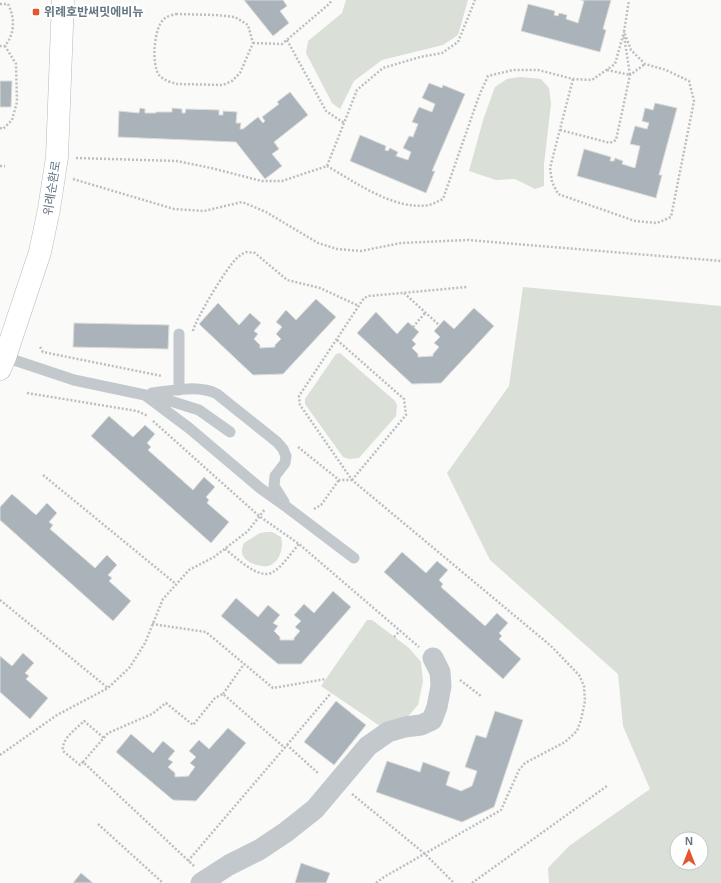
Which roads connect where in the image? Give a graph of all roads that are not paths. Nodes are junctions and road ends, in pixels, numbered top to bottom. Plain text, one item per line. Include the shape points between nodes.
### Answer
1 (62, 0) edge
2 (179, 334) dead end
3 (3, 363) edge
4 (179, 390) junction
5 (144, 394) junction
6 (230, 432) dead end
7 (288, 508) junction
8 (354, 558) dead end
9 (433, 658) road end
10 (204, 881) edge

1 - 3 street, 위례순환로 via 56,166 40,252
2 - 4 lane
3 - 5 lane
4 - 5 lane
4 - 7 lane via 197,388 217,394 277,442 286,456 285,463 275,476 274,486
5 - 6 lane via 199,410
5 - 7 lane
7 - 8 lane
9 - 10 street via 440,672 441,686 432,720 422,725 388,732 368,746 315,809 259,850

